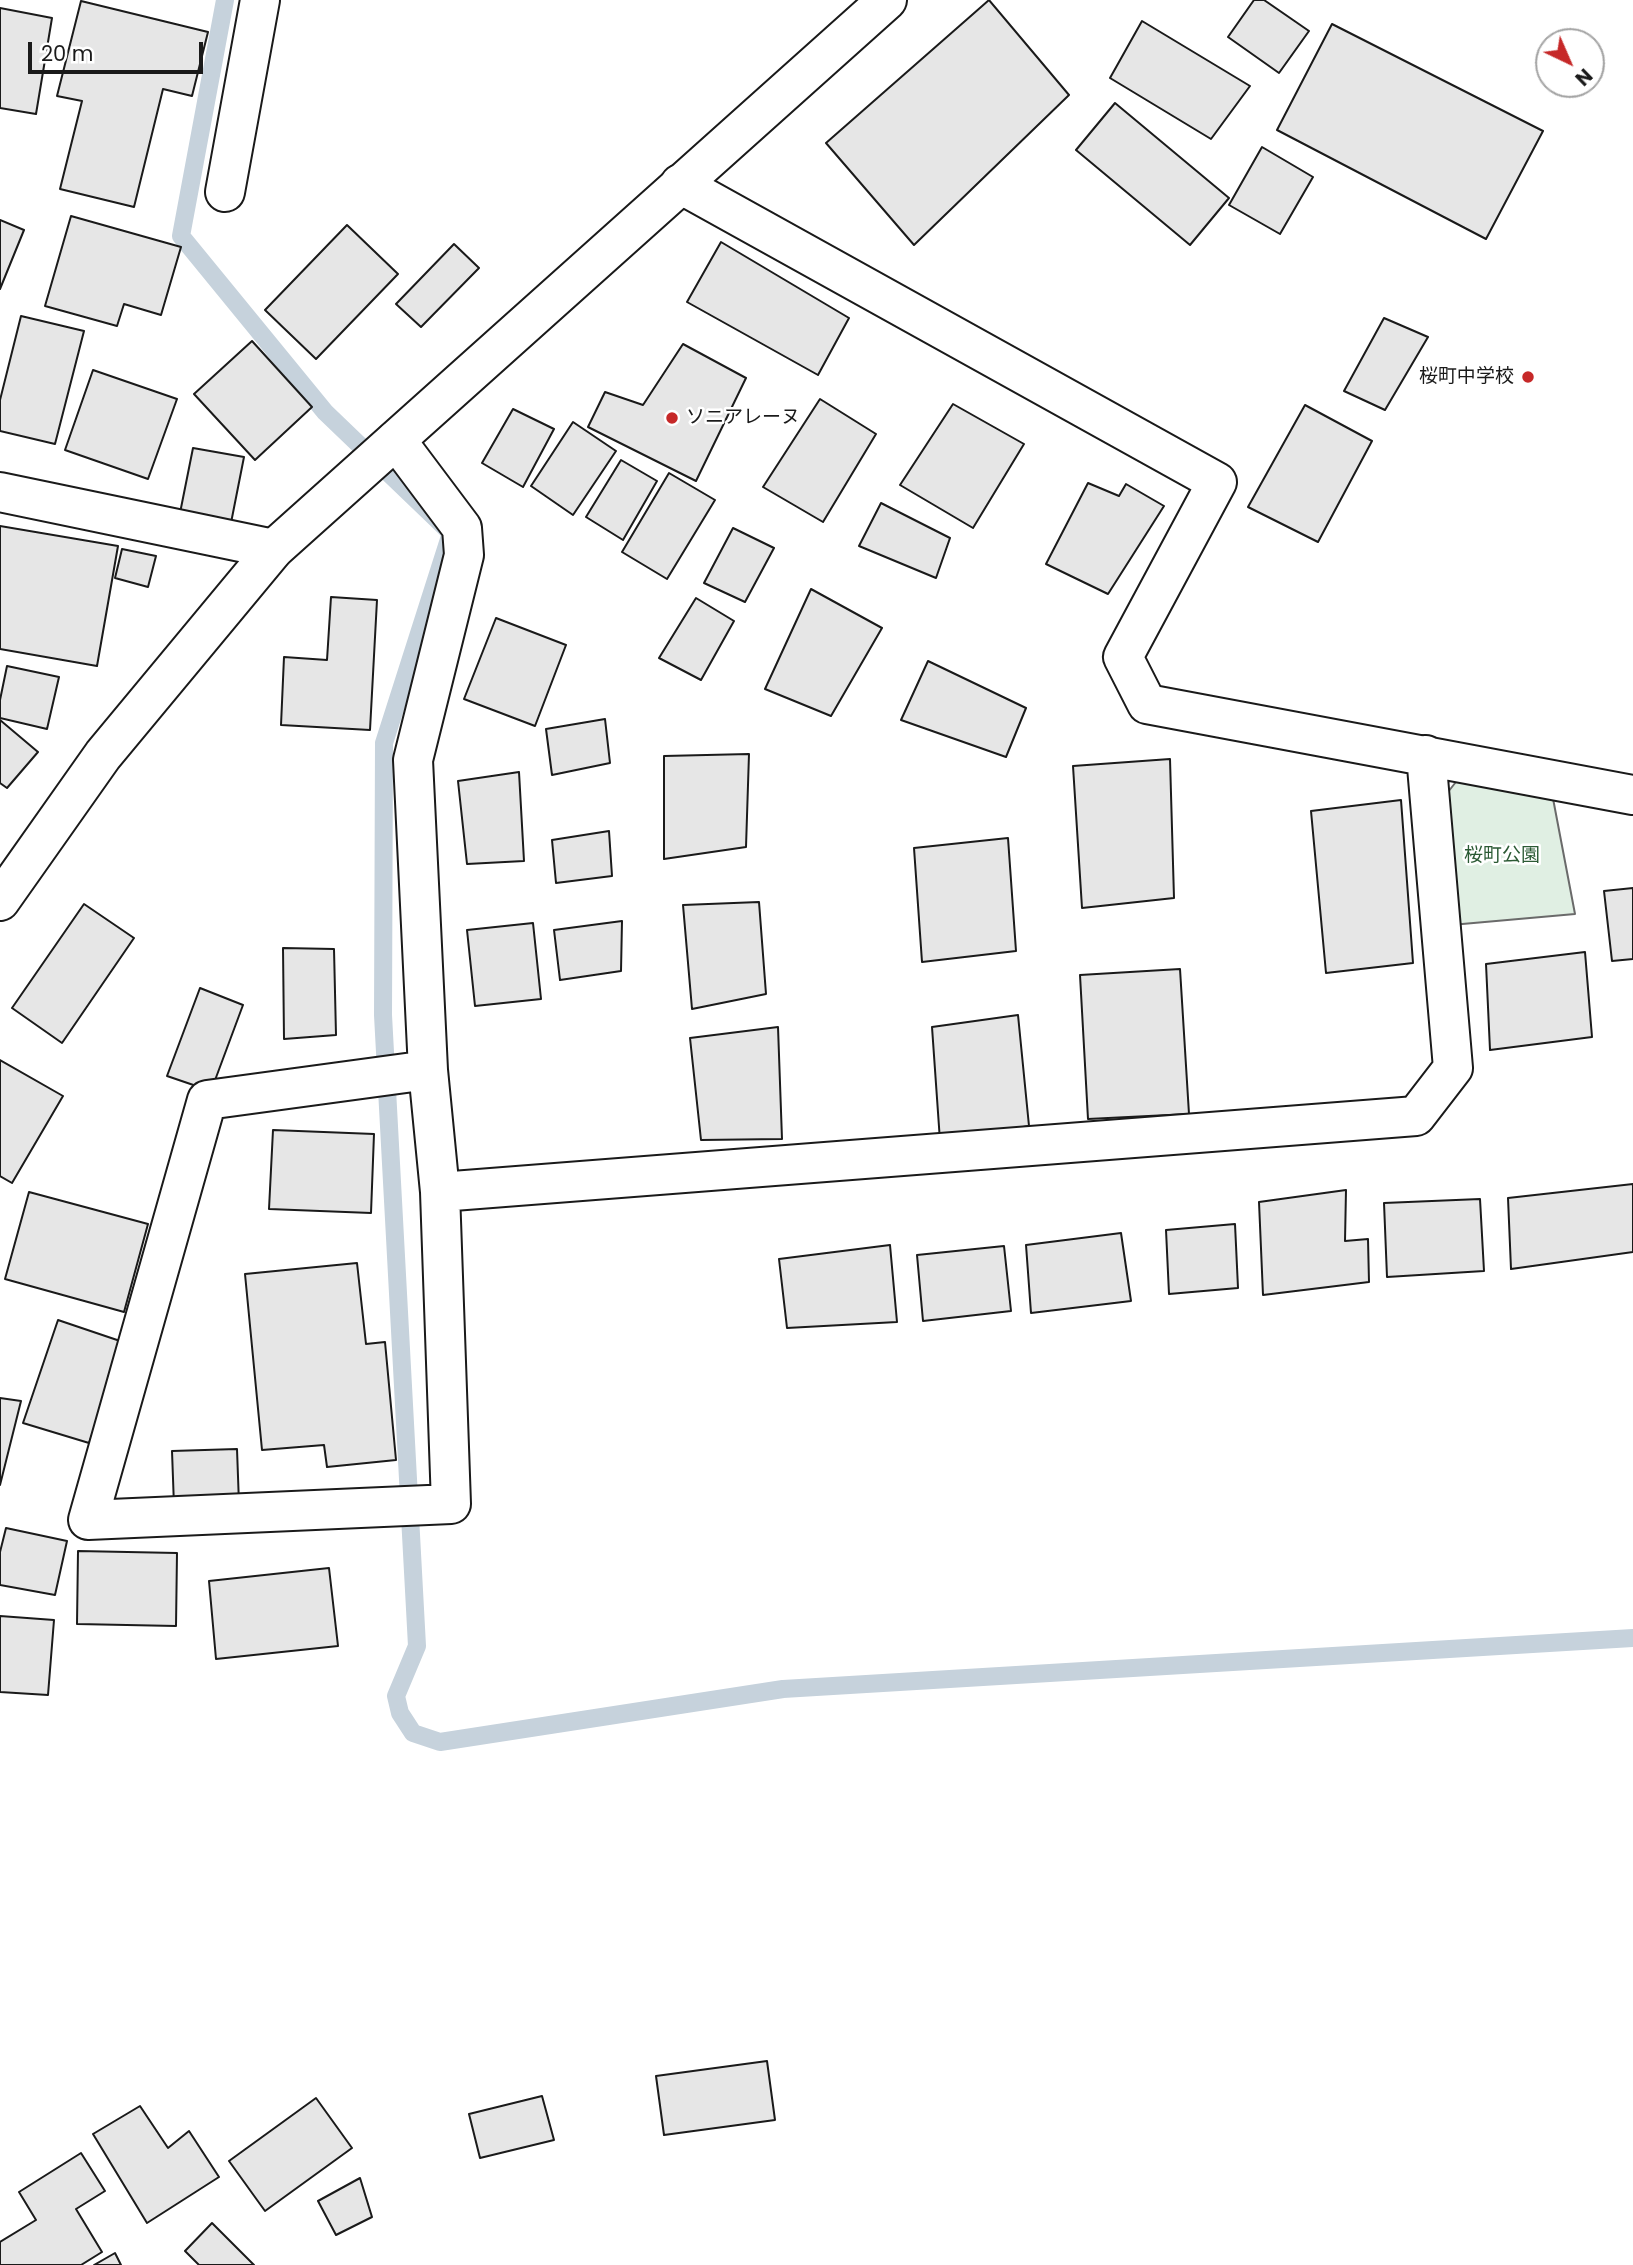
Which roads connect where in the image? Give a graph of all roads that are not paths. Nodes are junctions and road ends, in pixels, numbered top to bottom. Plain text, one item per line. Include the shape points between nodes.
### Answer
1 (260, 0) edge
2 (887, 0) edge
3 (680, 184) junction
4 (225, 192) dead end
5 (396, 440) junction
6 (0, 492) edge
7 (274, 549) junction
8 (1426, 755) junction
9 (1633, 795) edge
10 (0, 901) edge
11 (428, 1070) junction
12 (440, 1192) junction

1 - 4 street
2 - 3 street
3 - 5 street
3 - 8 street via 1217,482 1123,657 1147,704
5 - 7 street
5 - 11 street via 462,528 464,555 412,760
6 - 7 street
7 - 10 street via 103,755
8 - 9 street
8 - 12 street via 1453,1068 1416,1116
11 - 12 street
11 - 12 street via 207,1100 89,1520 451,1504

